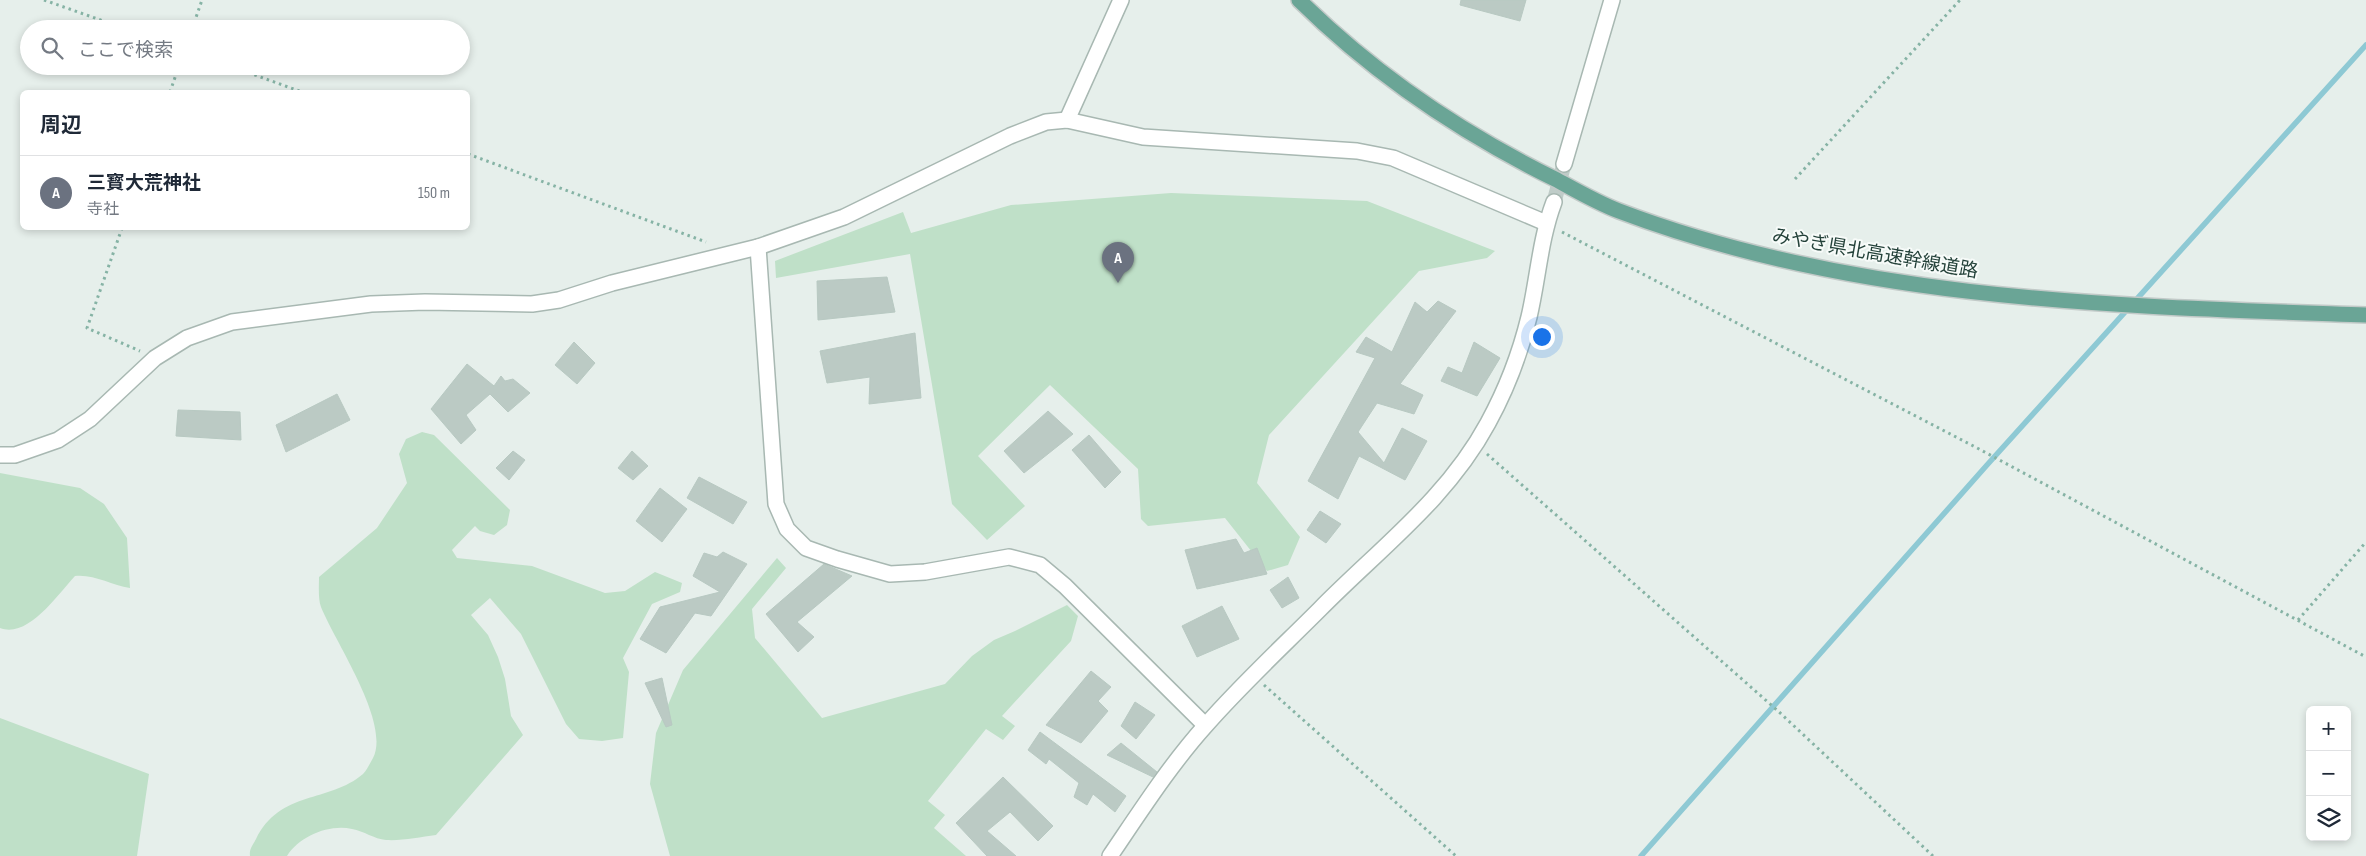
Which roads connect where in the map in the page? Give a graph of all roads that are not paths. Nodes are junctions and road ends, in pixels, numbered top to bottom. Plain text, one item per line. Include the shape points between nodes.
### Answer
1 (1121, 0) edge
2 (1300, 0) edge
3 (1612, 0) edge
4 (1067, 120) junction
5 (1564, 164) tunnel mouth
6 (1554, 202) tunnel mouth
7 (1546, 224) junction
8 (758, 247) junction
9 (2366, 315) edge
10 (0, 455) edge
11 (1205, 725) junction
12 (1110, 856) edge

1 - 4 street
2 - 9 main road, みやぎ県北高速幹線道路 via 1325,26 1450,121 1527,166 1616,210 1697,237 1789,263 1907,283 2043,299 2187,309
3 - 5 street
4 - 7 street via 1143,138 1366,152 1393,158
4 - 8 street via 1046,122 1010,136 844,217
6 - 7 street
7 - 11 street via 1529,316 1518,354 1505,388 1465,460 1408,527 1322,607
8 - 10 street via 612,283 560,300 532,304 372,304 232,322 187,338 155,358 90,419 58,440 15,455
8 - 11 street via 776,504 787,529 806,548 890,574 925,572 1009,557 1040,565
11 - 12 street

